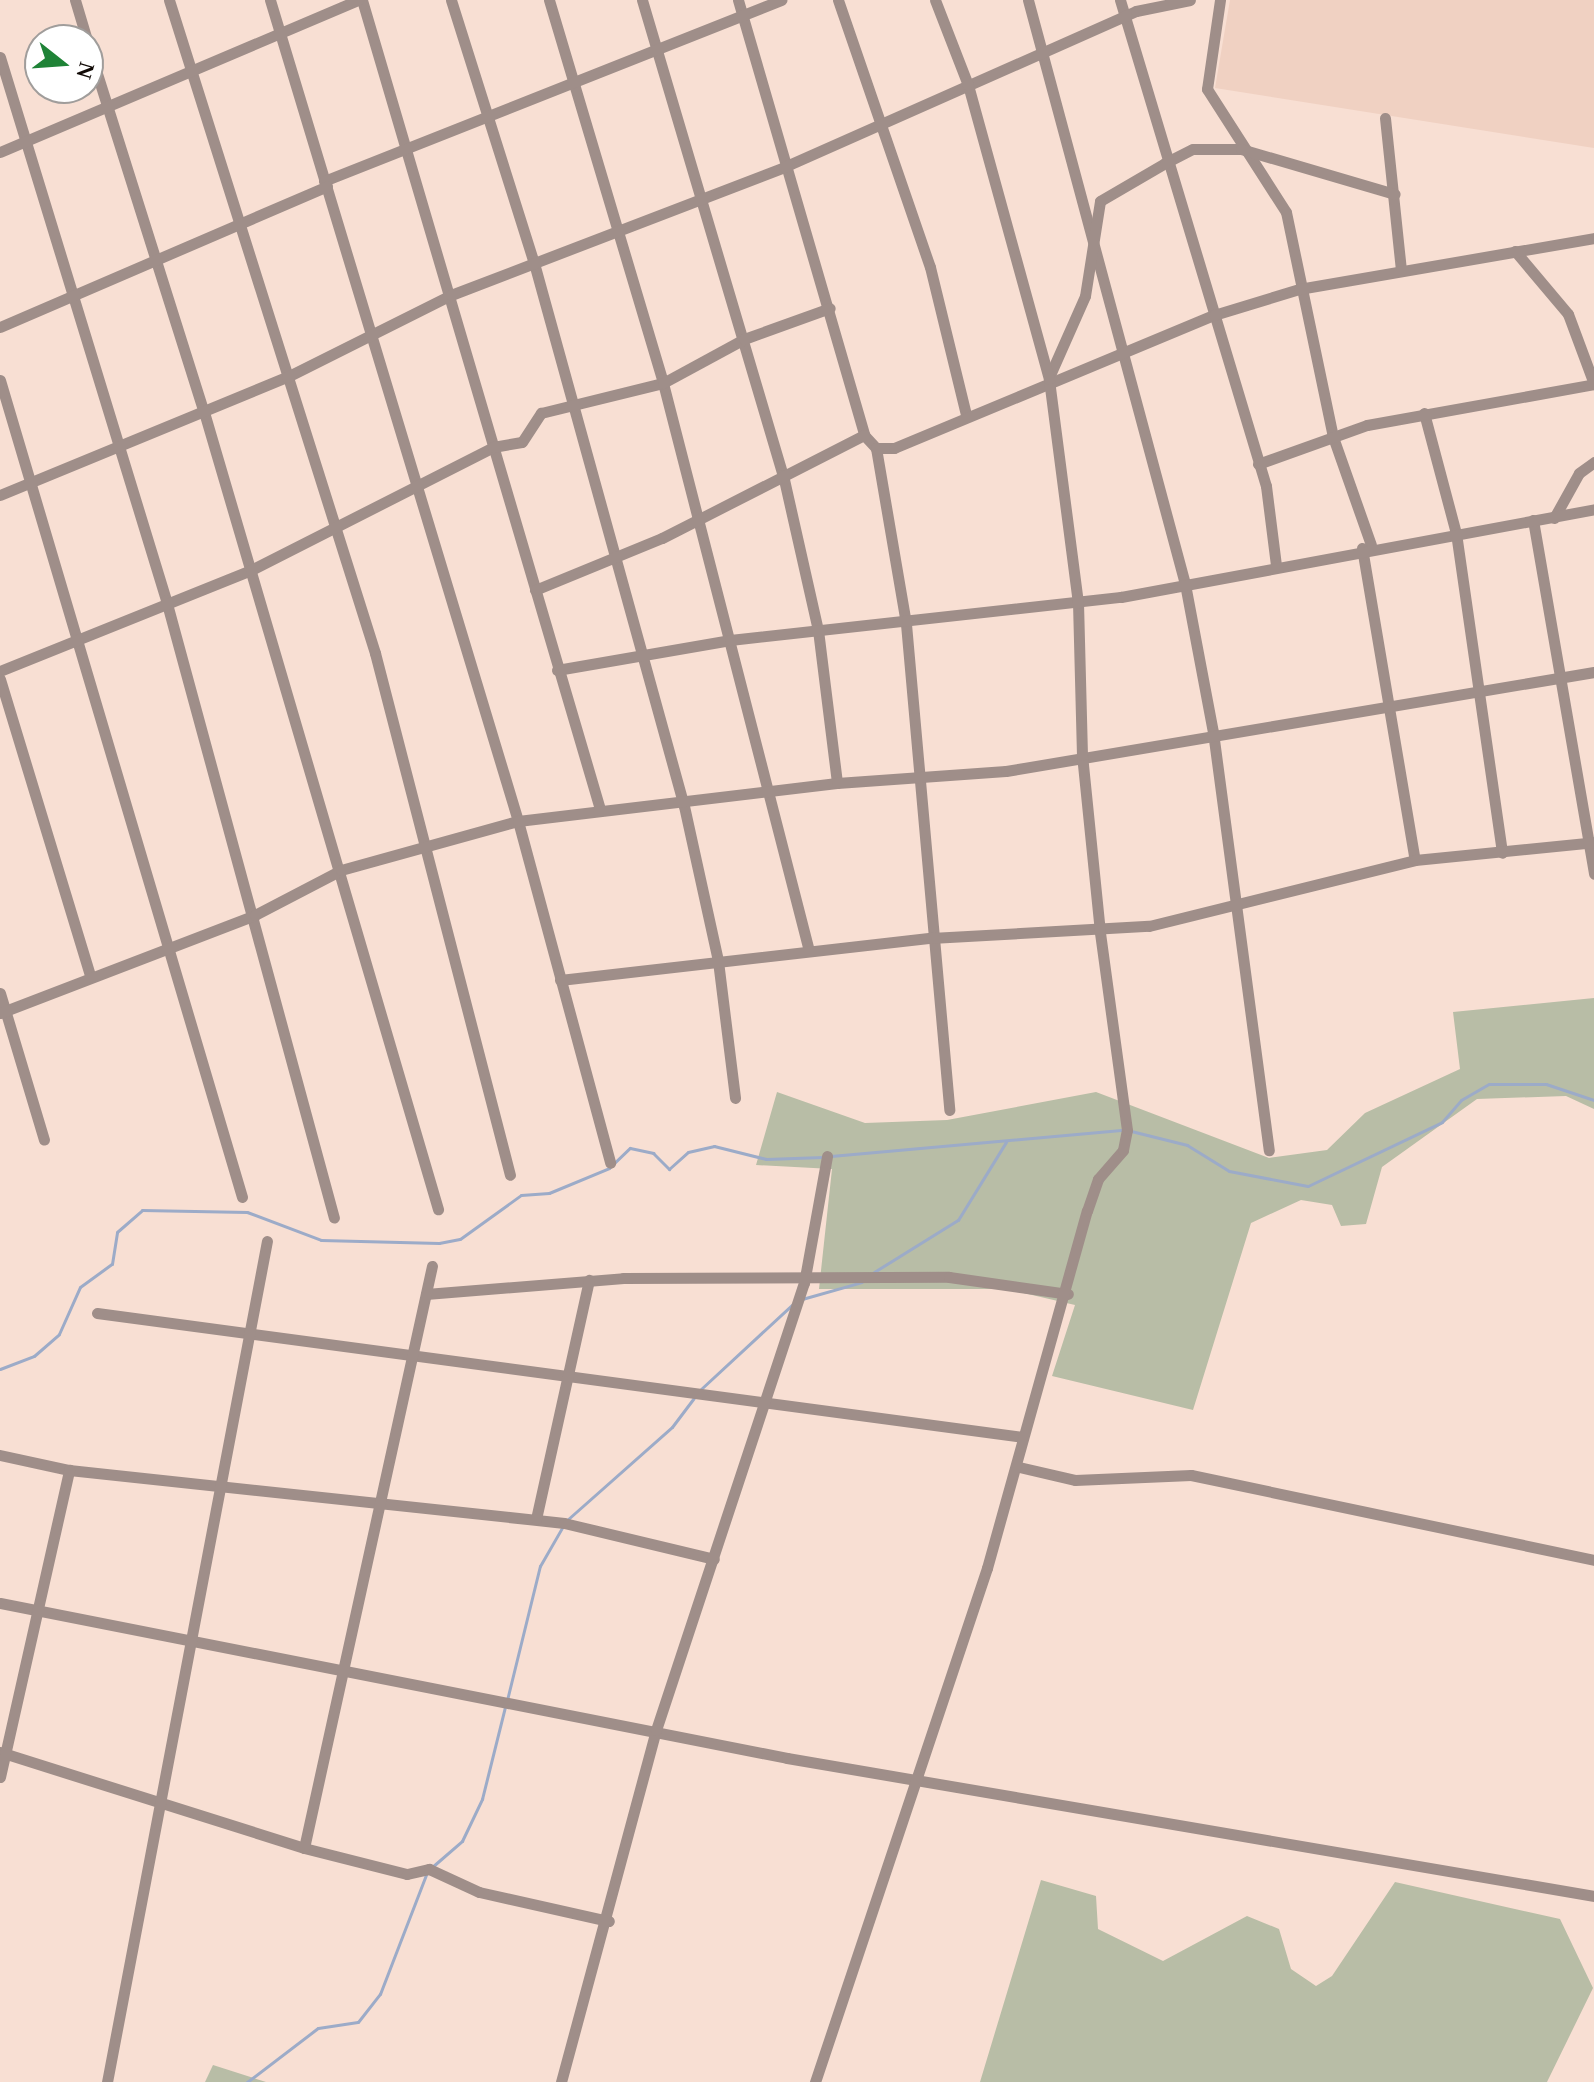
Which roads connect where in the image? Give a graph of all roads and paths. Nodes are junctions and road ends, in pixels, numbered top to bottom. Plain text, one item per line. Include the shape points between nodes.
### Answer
1 (75, 0) edge
2 (169, 0) edge
3 (270, 0) edge
4 (360, 0) edge
5 (451, 0) edge
6 (549, 0) edge
7 (642, 0) edge
8 (738, 0) edge
9 (781, 0) edge
10 (838, 0) edge
11 (935, 0) edge
12 (1028, 0) edge
13 (1120, 0) edge
14 (1190, 0) edge
15 (1220, 0) edge
16 (1124, 16) junction
17 (744, 17) junction
18 (82, 24) edge
19 (280, 37) junction
20 (1042, 50) junction
21 (656, 51) junction
22 (0, 57) edge
23 (192, 74) junction
24 (575, 83) junction
25 (968, 85) junction
26 (104, 104) edge
27 (106, 111) junction
28 (489, 117) junction
29 (883, 117) junction
30 (1385, 118) dead end
31 (25, 141) junction
32 (403, 144) junction
33 (1241, 149) junction
34 (0, 152) edge
35 (1165, 163) junction
36 (784, 167) junction
37 (325, 184) junction
38 (1395, 194) junction
39 (705, 196) junction
40 (241, 225) junction
41 (620, 232) junction
42 (1594, 238) edge
43 (1515, 251) junction
44 (1095, 257) junction
45 (158, 262) junction
46 (534, 263) junction
47 (1401, 269) junction
48 (1299, 289) junction
49 (451, 295) junction
50 (72, 300) junction
51 (830, 308) junction
52 (1214, 315) junction
53 (0, 327) edge
54 (372, 339) junction
55 (744, 339) junction
56 (1124, 350) junction
57 (287, 377) junction
58 (1049, 379) junction
59 (0, 380) edge
60 (663, 383) junction
61 (1594, 384) edge
62 (570, 403) junction
63 (204, 412) junction
64 (1424, 413) junction
65 (966, 415) junction
66 (864, 435) junction
67 (1333, 437) junction
68 (120, 444) junction
69 (493, 447) junction
70 (876, 448) junction
71 (1594, 462) edge
72 (1258, 464) junction
73 (783, 475) junction
74 (31, 483) junction
75 (417, 489) junction
76 (0, 495) edge
77 (1594, 509) edge
78 (698, 517) junction
79 (1554, 518) junction
80 (1533, 520) junction
81 (335, 528) junction
82 (1456, 533) junction
83 (1367, 546) junction
84 (611, 559) junction
85 (1276, 565) junction
86 (251, 570) junction
87 (1185, 584) junction
88 (535, 590) junction
89 (166, 600) junction
90 (1078, 603) junction
91 (906, 624) junction
92 (818, 630) junction
93 (78, 638) junction
94 (730, 640) junction
95 (641, 656) junction
96 (557, 670) junction
97 (0, 671) edge
98 (1594, 672) edge
99 (1565, 676) junction
100 (0, 679) edge
101 (1475, 690) junction
102 (1388, 704) junction
103 (1213, 732) junction
104 (1082, 755) junction
105 (921, 779) junction
106 (837, 783) junction
107 (767, 790) junction
108 (684, 806) junction
109 (600, 809) junction
110 (518, 821) junction
111 (421, 843) junction
112 (1592, 843) edge
113 (1502, 853) junction
114 (1415, 860) junction
115 (341, 870) junction
116 (1594, 874) edge
117 (1238, 905) junction
118 (255, 915) junction
119 (1100, 932) junction
120 (931, 938) junction
121 (169, 946) junction
122 (809, 951) junction
123 (718, 961) junction
124 (90, 976) junction
125 (560, 980) junction
126 (0, 993) edge
127 (3, 1012) edge
128 (735, 1098) dead end
129 (949, 1110) dead end
130 (44, 1140) dead end
131 (1269, 1150) dead end
132 (827, 1156) dead end
133 (610, 1163) dead end
134 (510, 1175) dead end
135 (242, 1197) dead end
136 (438, 1209) dead end
137 (334, 1218) dead end
138 (267, 1241) dead end
139 (432, 1266) dead end
140 (589, 1280) junction
141 (804, 1283) junction
142 (426, 1294) junction
143 (1068, 1294) junction
144 (97, 1313) dead end
145 (248, 1334) junction
146 (413, 1356) junction
147 (568, 1376) junction
148 (769, 1403) junction
149 (1023, 1437) junction
150 (0, 1455) edge
151 (1019, 1467) junction
152 (69, 1470) junction
153 (219, 1483) junction
154 (382, 1508) junction
155 (536, 1519) junction
156 (714, 1559) junction
157 (1594, 1560) edge
158 (0, 1603) edge
159 (34, 1610) junction
160 (192, 1644) junction
161 (345, 1676) junction
162 (656, 1730) junction
163 (3, 1753) edge
164 (0, 1777) edge
165 (920, 1777) junction
166 (166, 1804) junction
167 (304, 1848) junction
168 (1594, 1896) edge
169 (609, 1921) junction
170 (107, 2082) edge
171 (561, 2082) edge
172 (815, 2082) edge

1 - 18 street
2 - 23 street
3 - 19 street
4 - 19 street
4 - 32 street
5 - 28 street
6 - 24 street
7 - 21 street
8 - 17 street
9 - 17 street
10 - 29 street
11 - 25 street
12 - 20 street
13 - 16 street
14 - 16 street
15 - 33 street via 1207,89
16 - 20 street
16 - 35 street
17 - 21 street
17 - 36 street
19 - 23 street
19 - 37 street
20 - 25 street
20 - 44 street
21 - 24 street
21 - 39 street
22 - 31 street
23 - 27 street
23 - 40 street
24 - 28 street
24 - 41 street
25 - 29 street
25 - 58 street
26 - 27 street
27 - 31 street
27 - 45 street
28 - 32 street
28 - 46 street
29 - 36 street
29 - 65 street
30 - 38 street
31 - 34 street
31 - 50 street
32 - 37 street
32 - 49 street
33 - 35 street via 1193,149
33 - 38 street
33 - 48 street via 1286,212
35 - 44 street via 1100,201
35 - 52 street
36 - 39 street
36 - 51 street
37 - 40 street
37 - 54 street
38 - 47 street
39 - 41 street
39 - 55 street
40 - 45 street
40 - 57 street
41 - 46 street
41 - 60 street
42 - 43 street
43 - 47 street
43 - 61 street via 1568,314
44 - 56 street
44 - 58 street
45 - 50 street
45 - 63 street
46 - 49 street
46 - 62 street
47 - 48 street
48 - 52 street
48 - 67 street via 1316,332
49 - 54 street
49 - 69 street
50 - 53 street
50 - 68 street
51 - 55 street
51 - 66 street
52 - 56 street
52 - 72 street
54 - 57 street
54 - 75 street
55 - 60 street
55 - 73 street
56 - 58 street
56 - 87 street
57 - 63 street
57 - 81 street
58 - 65 street
58 - 90 street
59 - 74 street
60 - 62 street
60 - 78 street
61 - 64 street
62 - 69 street via 541,413 522,442
62 - 84 street
63 - 68 street
63 - 86 street
64 - 67 street
64 - 82 street
65 - 70 street via 894,448
66 - 70 street
66 - 73 street
67 - 72 street
67 - 83 street
68 - 74 street
68 - 89 street
69 - 75 street
69 - 88 street
70 - 91 street
71 - 79 street via 1579,473
72 - 85 street
73 - 78 street
73 - 92 street
74 - 76 street
74 - 93 street
75 - 81 street
75 - 110 street
77 - 79 street
78 - 84 street
78 - 94 street
79 - 80 street
80 - 82 street
80 - 99 street
81 - 86 street
81 - 111 street via 375,653
82 - 83 street
82 - 101 street
83 - 85 street
83 - 102 street
84 - 88 street
84 - 95 street
85 - 87 street
86 - 89 street
86 - 115 street
87 - 90 street
87 - 103 street
88 - 96 street
89 - 93 street
89 - 118 street
90 - 91 street
90 - 104 street
91 - 92 street
91 - 105 street
92 - 94 street
92 - 106 street
93 - 97 street
93 - 121 street
94 - 95 street
94 - 107 street
95 - 96 street
95 - 108 street
96 - 109 street
98 - 99 street
99 - 101 street
99 - 112 street
100 - 124 street
101 - 102 street
101 - 113 street
102 - 103 street
102 - 114 street
103 - 104 street
103 - 117 street
104 - 105 street
104 - 119 street
105 - 106 street
105 - 120 street
106 - 107 street
107 - 108 street
107 - 122 street
108 - 109 street
108 - 123 street
109 - 110 street
110 - 111 street
110 - 125 street
111 - 115 street
111 - 134 street
112 - 113 street
112 - 116 street
113 - 114 street
114 - 117 street
115 - 118 street
115 - 136 street
117 - 119 street
117 - 131 street
118 - 121 street
118 - 137 street
119 - 120 street
119 - 143 street via 1127,1130 1123,1150 1098,1179
120 - 122 street
120 - 129 street
121 - 124 street
121 - 135 street
122 - 123 street
123 - 125 street
123 - 128 street
124 - 127 street
125 - 133 street
126 - 127 street
127 - 130 street
132 - 141 street
138 - 145 street
139 - 142 street
140 - 141 street
140 - 142 street
140 - 147 street
141 - 143 street via 985,1278
141 - 148 street
142 - 146 street
143 - 149 street
144 - 145 street
145 - 146 street
145 - 153 street
146 - 147 street
146 - 154 street
147 - 148 street
147 - 155 street
148 - 149 street
148 - 156 street
149 - 151 street
150 - 152 street
151 - 157 street via 1075,1480 1191,1475
151 - 165 street
152 - 153 street
152 - 159 street
153 - 154 street
153 - 160 street
154 - 155 street
154 - 161 street
155 - 156 street
156 - 162 street
158 - 159 street
159 - 160 street
159 - 163 street
160 - 161 street
160 - 166 street
161 - 162 street
161 - 167 street
162 - 165 street
162 - 169 street
163 - 164 street
163 - 166 street
165 - 168 street
165 - 172 street
166 - 167 street
166 - 170 street
167 - 169 street via 407,1874 429,1869 479,1892
169 - 171 street

